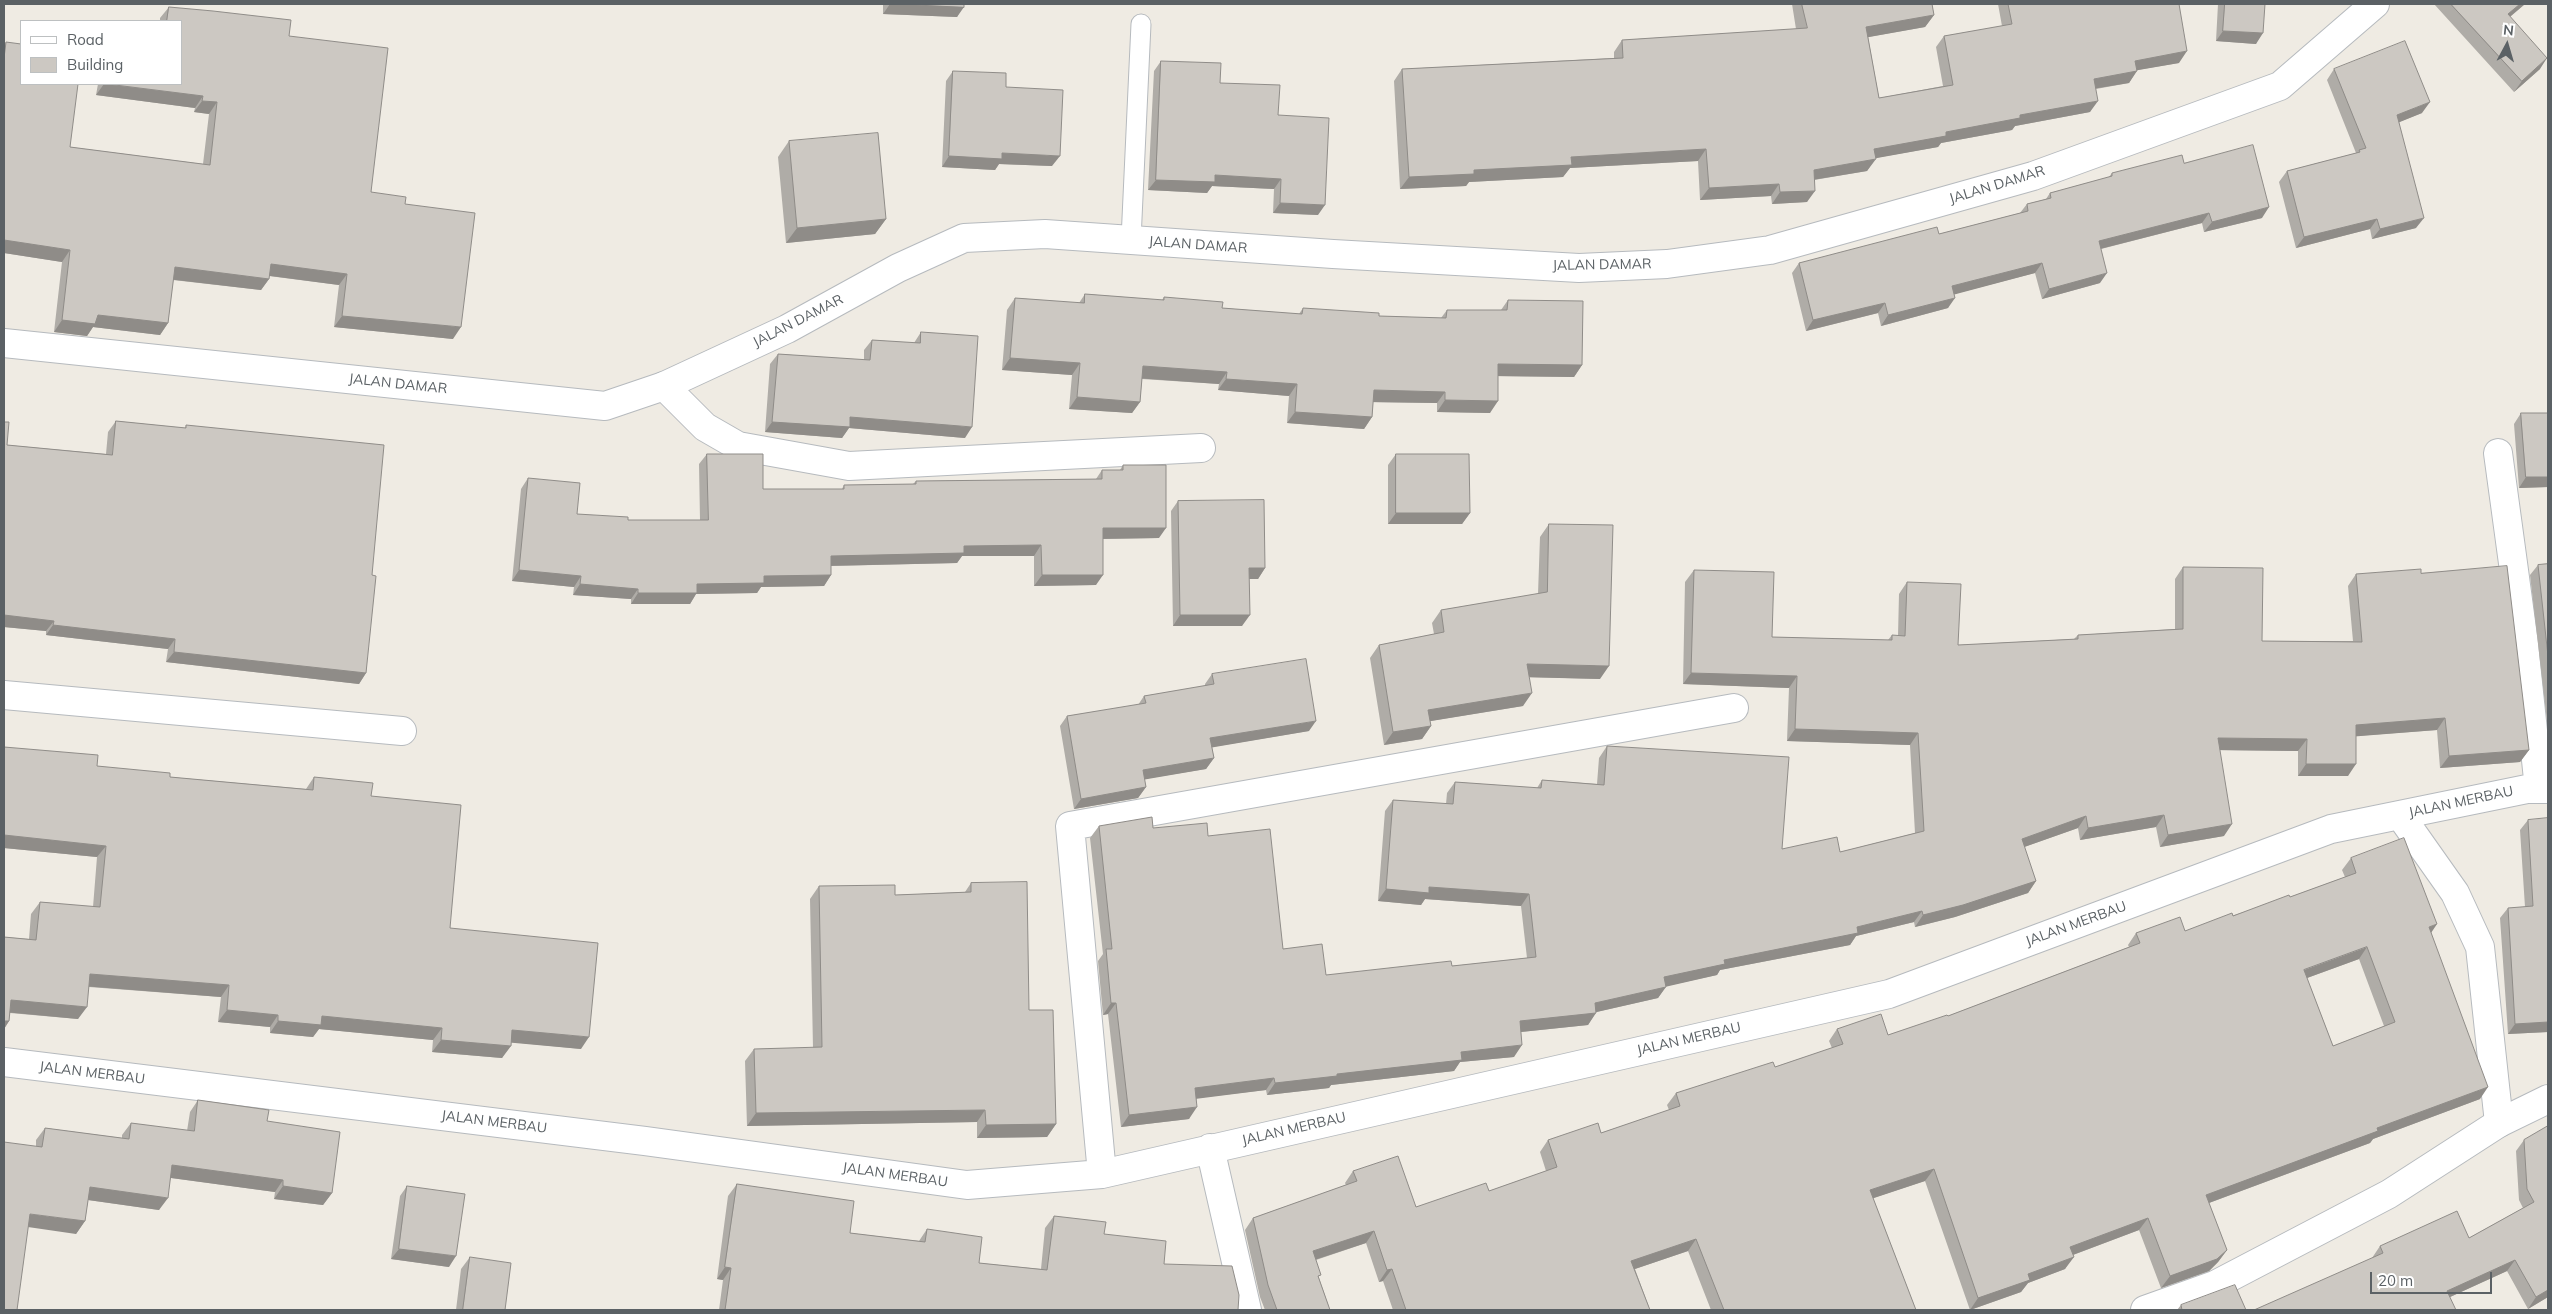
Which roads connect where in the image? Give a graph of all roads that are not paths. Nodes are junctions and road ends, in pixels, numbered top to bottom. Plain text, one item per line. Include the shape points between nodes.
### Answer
1 (2375, 4) edge
2 (1141, 24) dead end
3 (1131, 240) junction
4 (4, 343) edge
5 (664, 386) junction
6 (1201, 448) dead end
7 (2498, 453) dead end
8 (4, 695) edge
9 (1734, 708) dead end
10 (402, 731) dead end
11 (2544, 789) edge
12 (2400, 815) junction
13 (4, 1062) edge
14 (2548, 1099) edge
15 (2498, 1123) junction
16 (1210, 1148) junction
17 (1102, 1174) junction
18 (1247, 1310) edge
19 (2145, 1310) edge

1 - 3 street, JALAN DAMAR via 2280,86 2033,176 1770,250 1667,264 1579,268
2 - 3 lane
3 - 5 street, JALAN DAMAR via 1045,234 964,238 898,268 788,329
4 - 5 street, JALAN DAMAR via 604,406
5 - 6 street via 706,427 738,446 850,466
7 - 11 street
8 - 10 street
9 - 17 street via 1070,826
11 - 12 street, JALAN MERBAU via 2527,789
12 - 15 street via 2454,892 2480,947
12 - 16 street, JALAN MERBAU via 2331,829 1889,994
13 - 17 street, JALAN MERBAU via 645,1141 967,1185
14 - 15 street
15 - 19 street via 2389,1194 2214,1285
16 - 17 street, JALAN MERBAU
16 - 18 street

